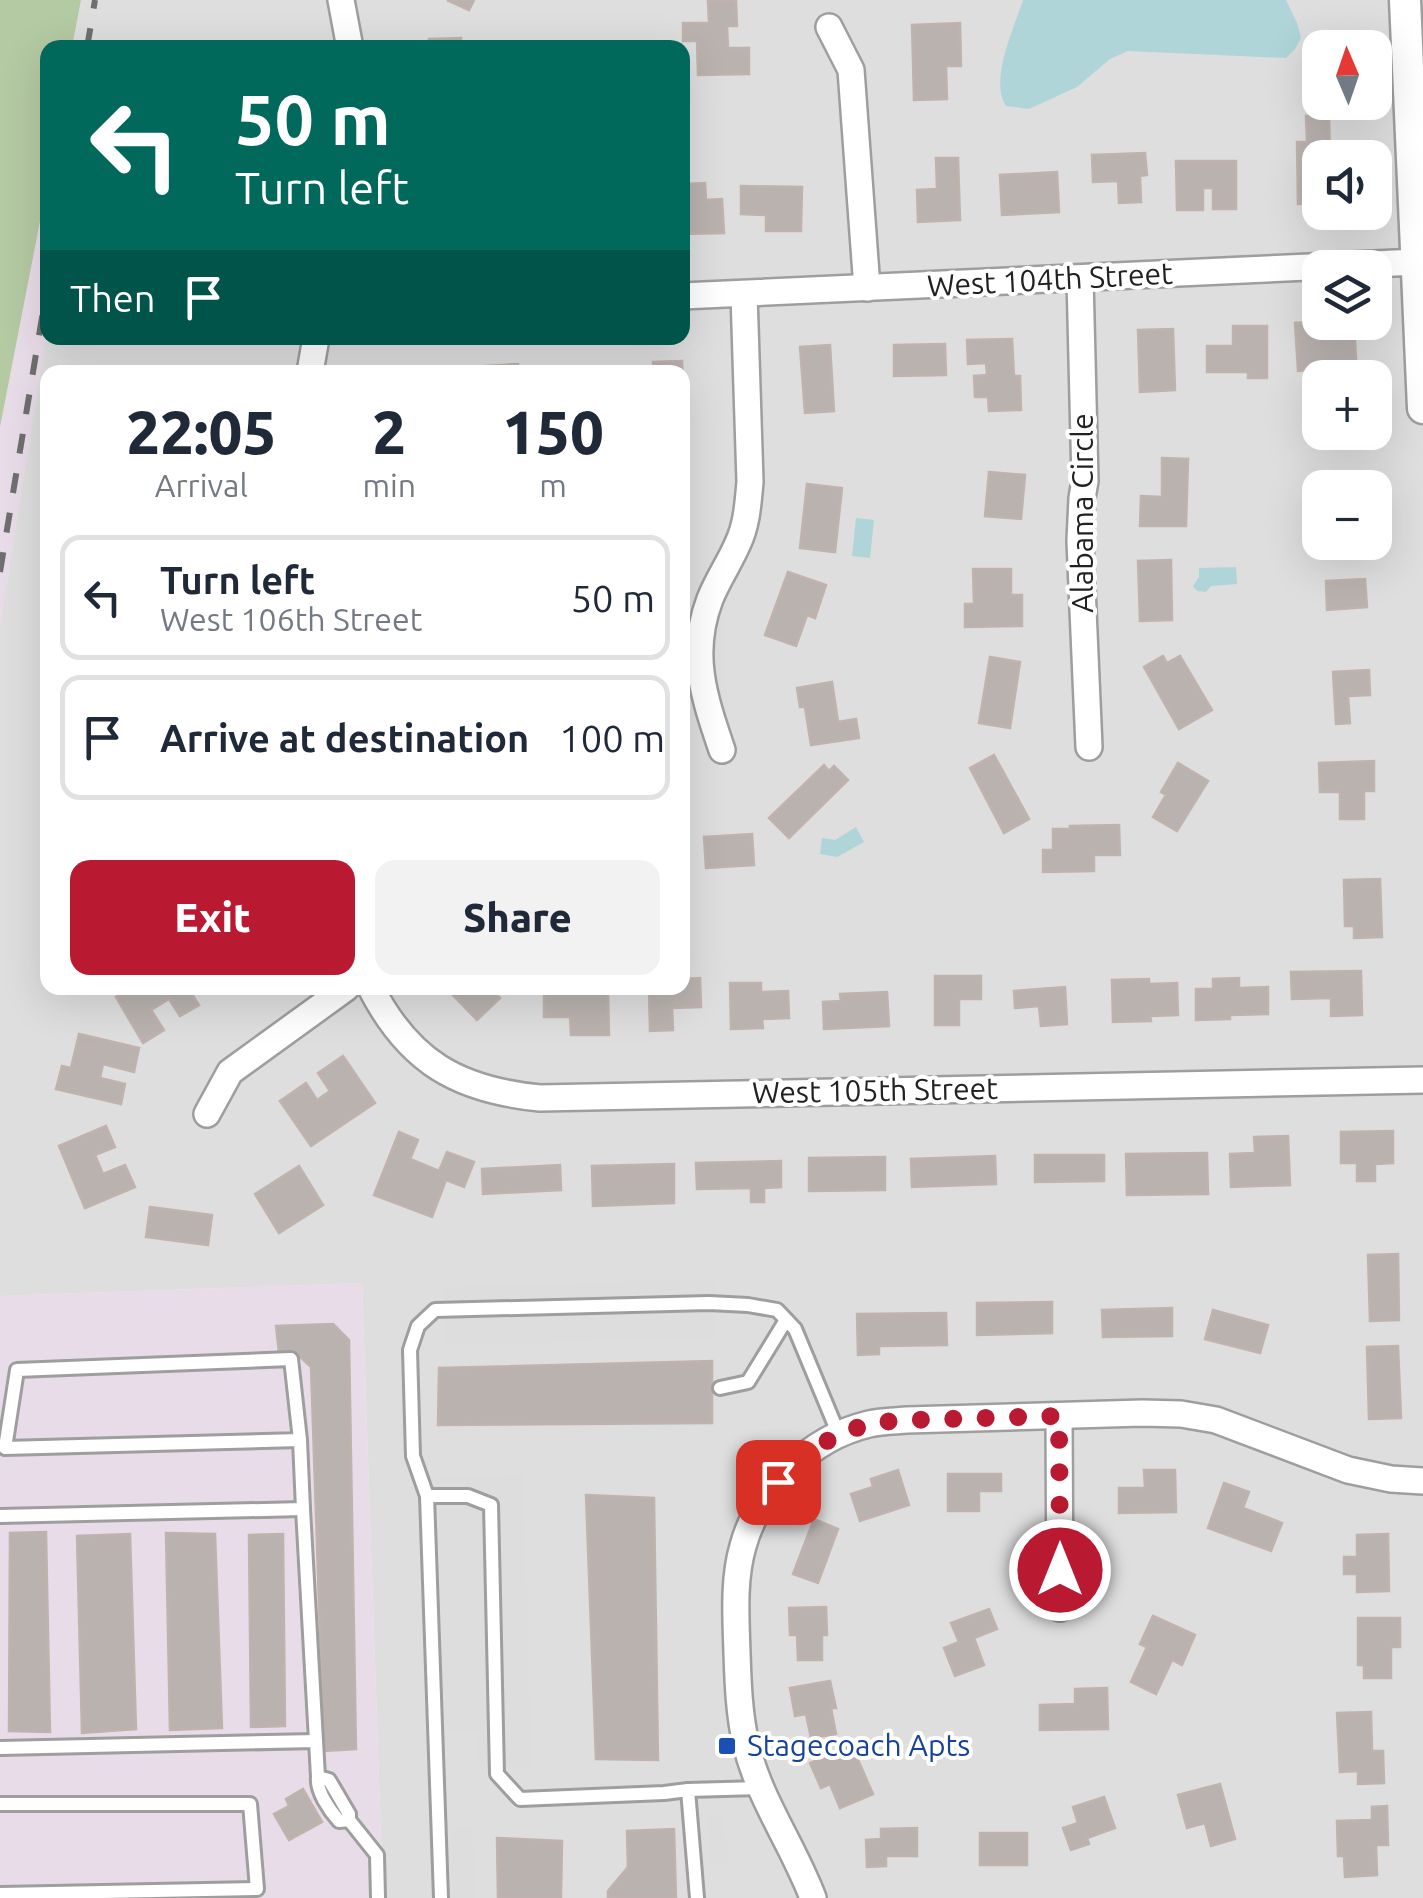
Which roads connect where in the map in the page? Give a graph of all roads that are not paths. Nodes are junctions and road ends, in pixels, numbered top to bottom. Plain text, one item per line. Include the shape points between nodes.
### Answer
1 (341, 0) edge
2 (1405, 0) edge
3 (829, 27) dead end
4 (348, 40) edge
5 (1416, 262) junction
6 (1080, 278) junction
7 (868, 288) junction
8 (744, 294) junction
9 (690, 296) edge
10 (1423, 408) edge
11 (1089, 748) dead end
12 (722, 750) dead end
13 (336, 995) edge
14 (374, 995) edge
15 (1423, 1080) edge
16 (206, 1114) dead end
17 (786, 1320) junction
18 (720, 1388) dead end
19 (1059, 1416) junction
20 (839, 1435) junction
21 (300, 1440) junction
22 (1423, 1481) edge
23 (428, 1496) junction
24 (303, 1508) junction
25 (0, 1516) edge
26 (1060, 1608) dead end
27 (316, 1741) junction
28 (0, 1748) edge
29 (760, 1788) junction
30 (688, 1790) junction
31 (0, 1804) edge
32 (0, 1894) edge
33 (378, 1898) edge
34 (441, 1898) edge
35 (697, 1898) edge
36 (813, 1898) edge

1 - 4 street
2 - 5 street
3 - 7 street via 851,70
5 - 6 street, West 104th Street
5 - 10 street
6 - 7 street, West 104th Street
6 - 11 street, Alabama Circle via 1080,541
7 - 8 street, West 104th Street
8 - 9 street, West 104th Street
8 - 12 street via 748,512 710,599 699,667
13 - 16 street via 230,1072
14 - 15 street, West 105th Street via 409,1044 437,1066 469,1084 540,1098
17 - 18 lane via 748,1382
17 - 20 lane
17 - 23 lane via 777,1310 708,1303 435,1310 418,1326 410,1350 414,1456
19 - 20 street via 870,1423
19 - 22 street via 1181,1414 1216,1420 1348,1470
19 - 26 street
20 - 29 street via 778,1482 743,1546 738,1690
21 - 21 lane via 182,1443 6,1448 17,1370 291,1359
21 - 24 lane
23 - 30 lane via 468,1496 491,1505 497,1774 520,1799
23 - 34 lane
24 - 25 lane
24 - 27 lane
27 - 28 lane
27 - 33 lane via 318,1777 328,1780 377,1856
29 - 30 lane
29 - 36 street
30 - 35 lane
31 - 32 lane via 250,1804 257,1889

